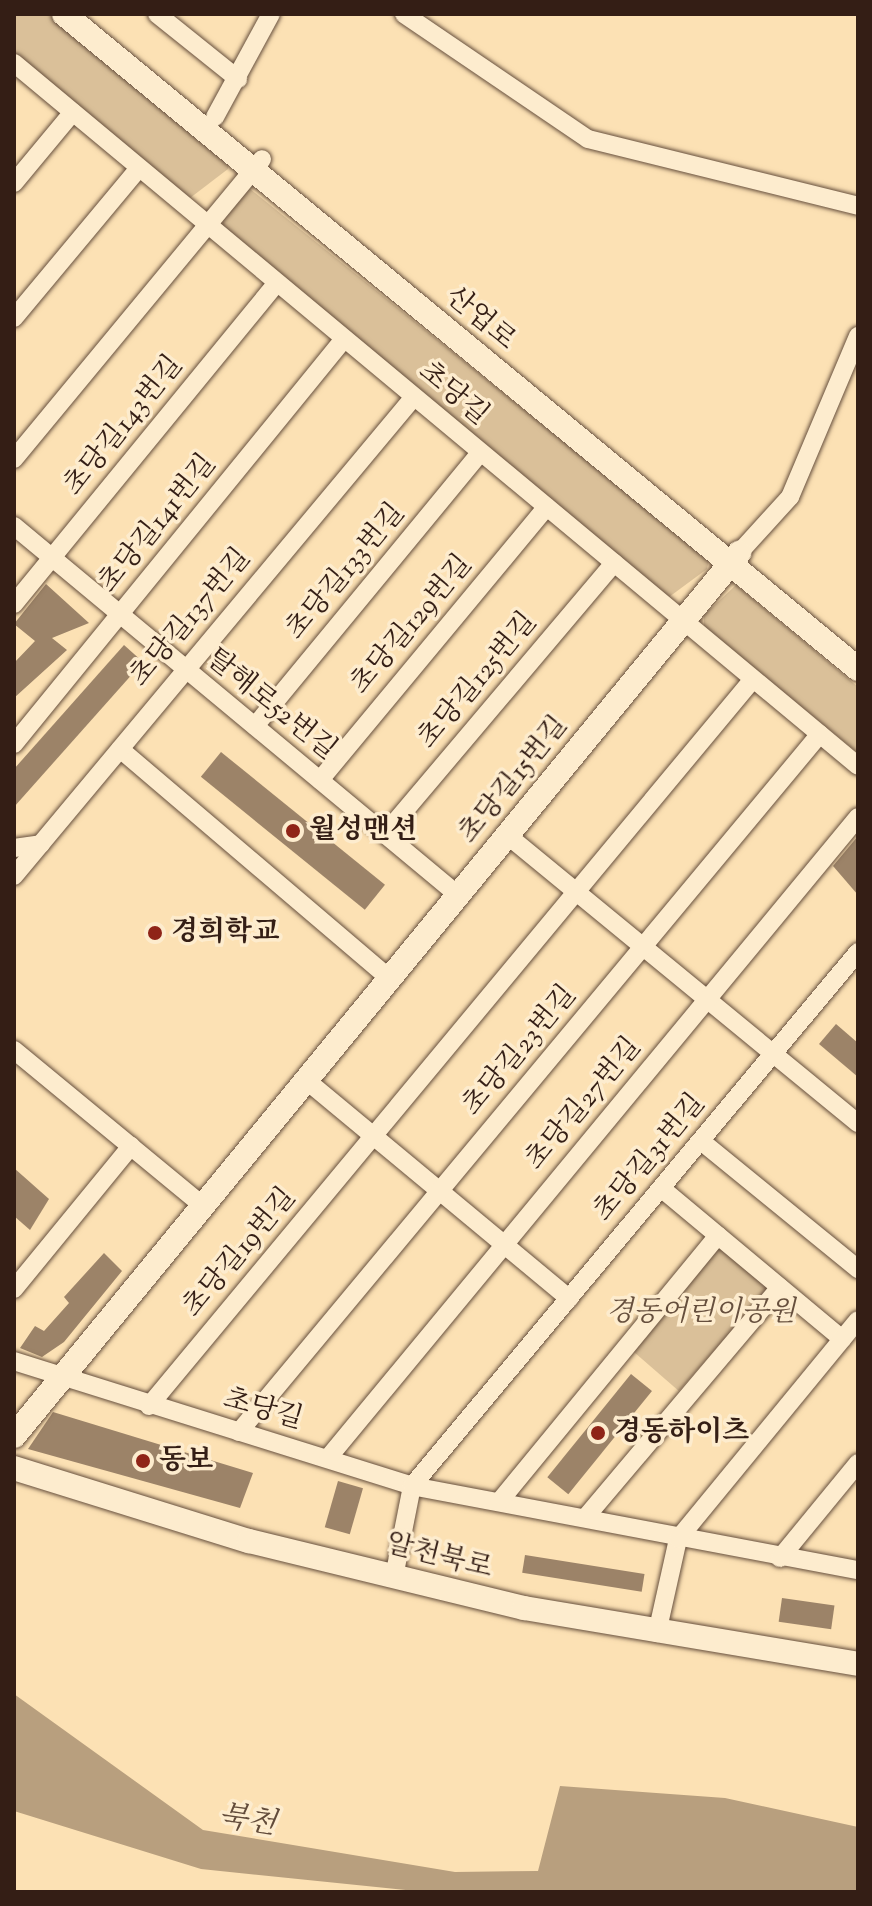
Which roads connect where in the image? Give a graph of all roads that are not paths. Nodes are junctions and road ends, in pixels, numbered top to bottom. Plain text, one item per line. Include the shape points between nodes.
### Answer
1 (64, 14) edge
2 (88, 14) edge
3 (157, 14) edge
4 (271, 14) edge
5 (404, 14) edge
6 (14, 63) edge
7 (238, 79) junction
8 (73, 112) junction
9 (215, 117) junction
10 (258, 164) junction
11 (139, 168) junction
12 (14, 183) edge
13 (858, 206) edge
14 (208, 227) junction
15 (276, 284) junction
16 (14, 318) edge
17 (858, 336) edge
18 (344, 339) junction
19 (413, 398) junction
20 (480, 453) junction
21 (14, 459) edge
22 (547, 507) junction
23 (14, 526) edge
24 (52, 558) junction
25 (734, 560) junction
26 (614, 563) junction
27 (14, 604) edge
28 (119, 616) junction
29 (685, 619) junction
30 (858, 647) edge
31 (184, 669) junction
32 (858, 669) edge
33 (753, 679) junction
34 (255, 726) junction
35 (820, 734) junction
36 (14, 744) edge
37 (120, 749) junction
38 (858, 766) edge
39 (320, 780) junction
40 (858, 817) edge
41 (385, 834) junction
42 (507, 835) junction
43 (41, 844) junction
44 (14, 848) edge
45 (14, 876) edge
46 (576, 891) junction
47 (458, 895) junction
48 (643, 947) junction
49 (858, 952) edge
50 (389, 978) junction
51 (707, 999) junction
52 (14, 1050) edge
53 (774, 1054) junction
54 (306, 1080) junction
55 (858, 1123) edge
56 (374, 1135) junction
57 (701, 1141) junction
58 (131, 1146) junction
59 (661, 1188) junction
60 (439, 1191) junction
61 (202, 1205) junction
62 (718, 1235) junction
63 (504, 1245) junction
64 (858, 1269) edge
65 (780, 1287) junction
66 (14, 1289) edge
67 (569, 1298) junction
68 (858, 1320) edge
69 (842, 1339) junction
70 (14, 1361) edge
71 (62, 1376) junction
72 (149, 1406) junction
73 (239, 1432) junction
74 (14, 1436) edge
75 (328, 1458) junction
76 (858, 1463) edge
77 (14, 1468) edge
78 (412, 1486) junction
79 (499, 1502) junction
80 (585, 1518) junction
81 (678, 1539) junction
82 (780, 1558) junction
83 (858, 1570) edge
84 (394, 1577) junction
85 (657, 1633) junction
86 (858, 1664) edge

1 - 10 street, 산업로
2 - 9 street, 산업로
3 - 7 street
4 - 7 street
5 - 13 street via 588,139
6 - 8 street, 초당길
7 - 9 street
8 - 11 street, 초당길
8 - 12 street
9 - 10 street, 산업로
10 - 14 street
10 - 25 street, 산업로
11 - 14 street, 초당길
11 - 16 street
14 - 15 street, 초당길
14 - 21 street
15 - 18 street, 초당길
15 - 24 street, 초당길143번길
17 - 25 street via 790,497
18 - 19 street, 초당길
18 - 28 street, 초당길141번길
19 - 20 street, 초당길
19 - 31 street, 초당길137번길
20 - 22 street, 초당길
20 - 34 street, 초당길133번길
22 - 26 street, 초당길
22 - 39 street, 초당길129번길
23 - 24 street, 탈해로52번길
24 - 27 street, 초당길143번길
24 - 28 street, 탈해로52번길
25 - 29 street, 초당길15번길
25 - 30 street, 산업로
25 - 32 street, 산업로
26 - 29 street, 초당길
26 - 41 street, 초당길125번길
28 - 31 street, 탈해로52번길
28 - 36 street, 초당길141번길
29 - 33 street, 초당길
29 - 42 street, 초당길15번길
31 - 34 street, 탈해로52번길
31 - 37 street, 초당길137번길
33 - 35 street, 초당길
33 - 46 street, 초당길19번길
34 - 39 street, 탈해로52번길
35 - 38 street, 초당길
35 - 48 street, 초당길23번길
37 - 43 street, 초당길137번길
37 - 50 street
39 - 41 street, 탈해로52번길
40 - 51 street, 초당길27번길
41 - 47 street, 탈해로52번길
42 - 46 street
42 - 47 street, 초당길15번길
43 - 44 street
43 - 45 street, 초당길137번길
46 - 48 street
46 - 56 street, 초당길19번길
47 - 50 street, 초당길15번길
48 - 51 street
48 - 60 street, 초당길23번길
49 - 53 street, 초당길31번길
50 - 54 street, 초당길15번길
51 - 53 street
51 - 63 street, 초당길27번길
52 - 58 street
53 - 55 street
53 - 57 street, 초당길31번길
54 - 56 street
54 - 61 street, 초당길15번길
56 - 60 street
56 - 72 street, 초당길19번길
57 - 59 street, 초당길31번길
57 - 64 street
58 - 61 street
58 - 66 street
59 - 62 street
59 - 67 street, 초당길31번길
60 - 63 street
60 - 73 street, 초당길23번길
61 - 71 street, 초당길15번길
62 - 65 street
62 - 79 street
63 - 67 street
63 - 75 street, 초당길27번길
65 - 69 street
65 - 80 street
67 - 78 street, 초당길31번길
68 - 69 street
69 - 81 street
70 - 71 street, 초당길
71 - 72 street, 초당길
71 - 74 street
72 - 73 street, 초당길
73 - 75 street, 초당길
75 - 78 street, 초당길
76 - 82 street
77 - 84 street, 알천북로
78 - 79 street, 초당길
78 - 84 street
79 - 80 street, 초당길
80 - 81 street, 초당길
81 - 82 street, 초당길
81 - 85 street
82 - 83 street, 초당길
84 - 85 street, 알천북로
85 - 86 street, 알천북로

